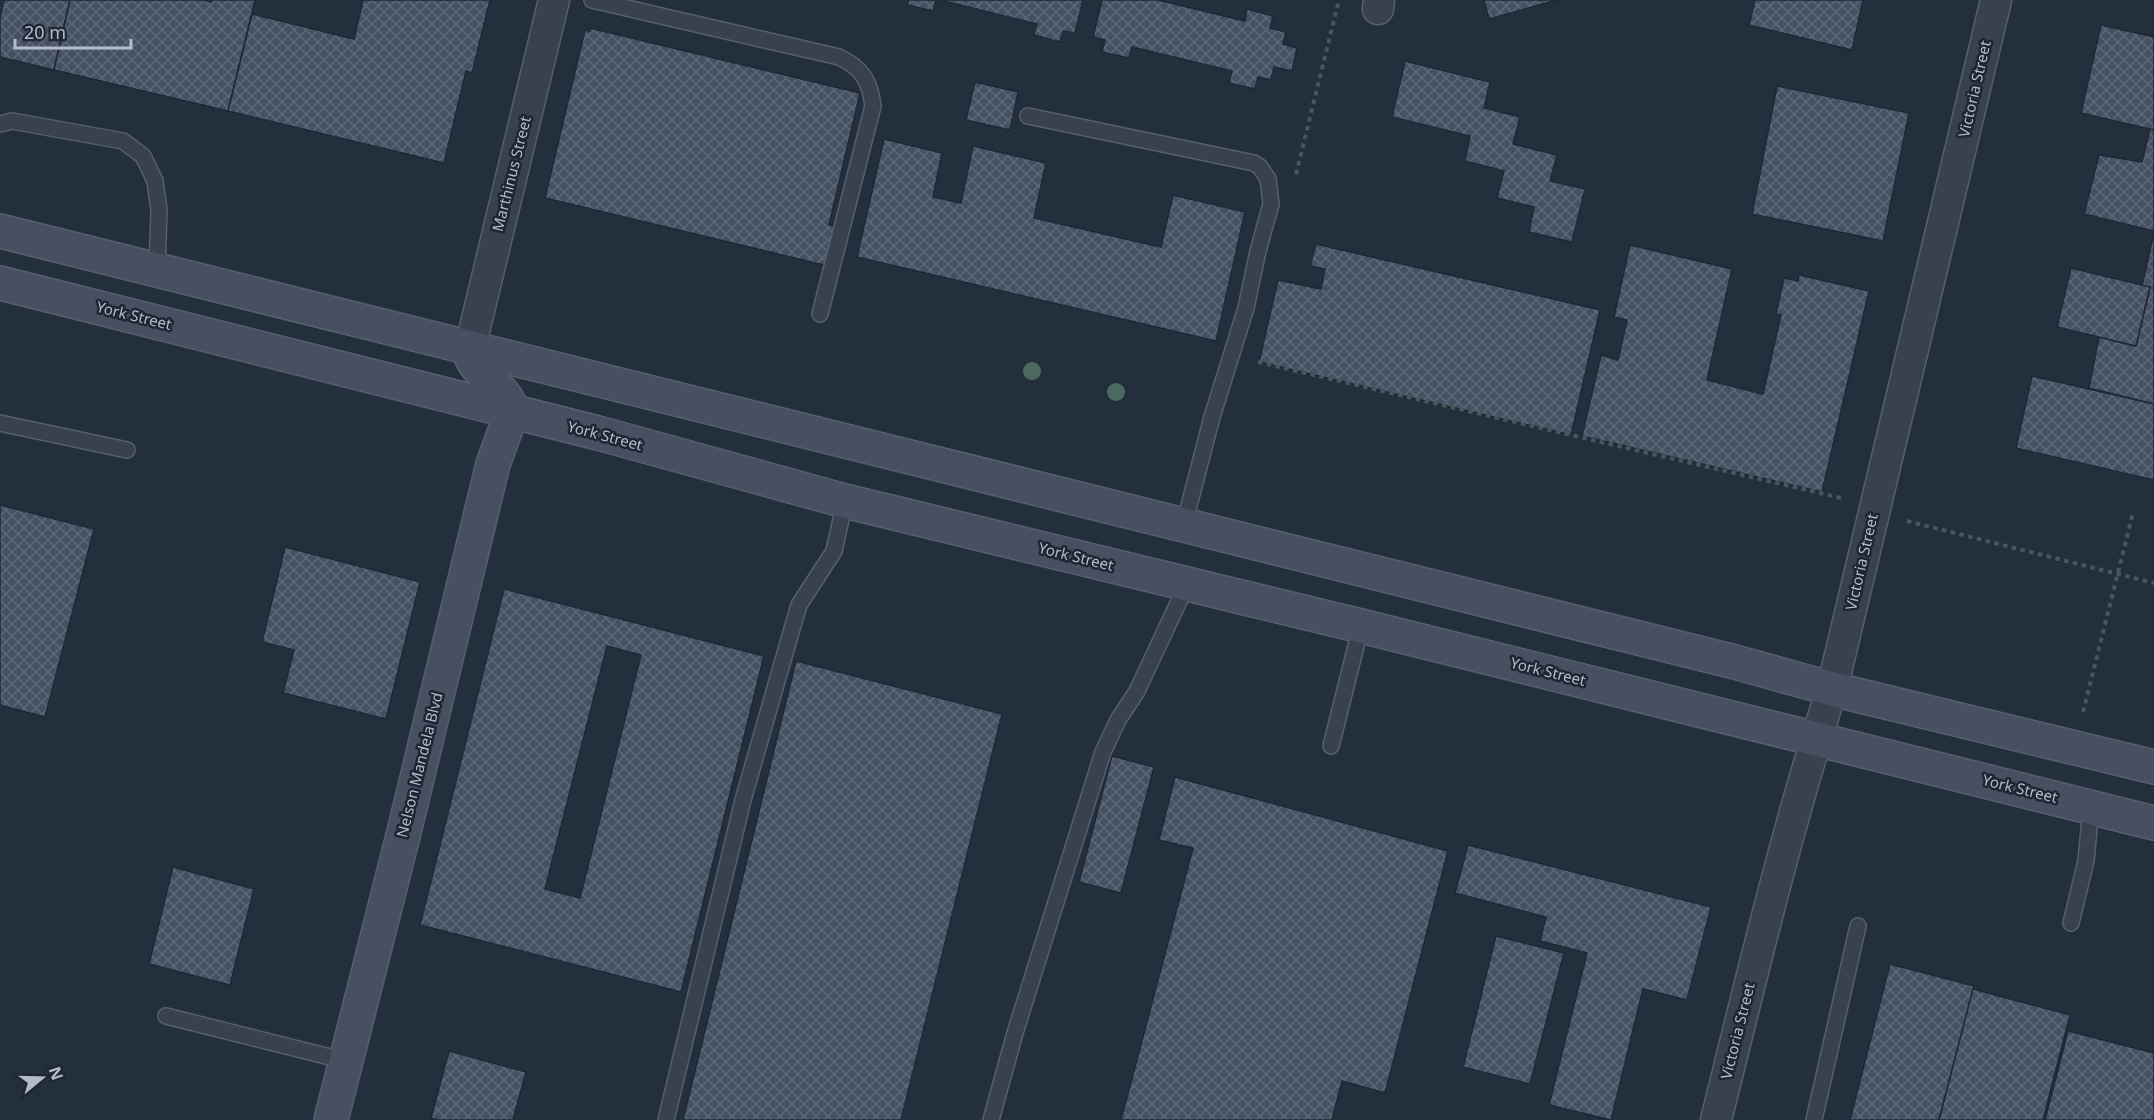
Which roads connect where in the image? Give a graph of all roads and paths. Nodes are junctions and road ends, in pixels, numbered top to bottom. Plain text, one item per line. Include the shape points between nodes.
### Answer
1 (554, 0) edge
2 (592, 0) edge
3 (1340, 0) edge
4 (1996, 0) edge
5 (1028, 116) dead end
6 (0, 124) edge
7 (1296, 175) dead end
8 (0, 231) edge
9 (157, 270) junction
10 (0, 283) edge
11 (820, 314) dead end
12 (470, 348) junction
13 (1252, 358) dead end
14 (512, 412) junction
15 (0, 423) edge
16 (127, 450) dead end
17 (845, 501) junction
18 (1874, 512) junction
19 (2133, 513) dead end
20 (1184, 525) junction
21 (2118, 573) junction
22 (2154, 583) edge
23 (1187, 584) junction
24 (1360, 626) junction
25 (1832, 689) junction
26 (1816, 739) junction
27 (1330, 747) dead end
28 (2074, 748) junction
29 (2154, 767) edge
30 (2091, 807) junction
31 (2154, 823) edge
32 (2071, 923) dead end
33 (1858, 926) dead end
34 (166, 1016) dead end
35 (346, 1061) junction
36 (331, 1120) edge
37 (666, 1120) edge
38 (991, 1120) edge
39 (1716, 1120) edge
40 (1814, 1120) edge

1 - 12 street, Marthinus Street
2 - 11 lane via 839,57 863,74 873,106
3 - 7 path
4 - 18 street, Victoria Street
5 - 20 lane via 1254,163 1268,179 1271,204 1246,308
6 - 9 lane via 12,121 123,141 143,156 155,181 159,210
8 - 9 main road
9 - 12 main road
10 - 14 main road, York Street
12 - 14 main road via 476,365 508,399
12 - 20 main road
13 - 18 path via 1848,499
14 - 17 main road, York Street
14 - 35 main road, Nelson Mandela Blvd via 493,464
15 - 16 lane
17 - 23 main road, York Street
17 - 37 lane via 834,551 799,605 743,800
18 - 21 path
18 - 25 street, Victoria Street
19 - 21 path
20 - 25 main road
21 - 22 path
21 - 28 path
23 - 24 main road, York Street
23 - 38 lane via 1137,691 1103,752
24 - 26 main road, York Street
24 - 27 lane
25 - 26 street, Victoria Street
25 - 28 main road
26 - 30 main road, York Street
26 - 39 street, Victoria Street
28 - 29 main road
30 - 31 main road, York Street
30 - 32 lane via 2086,861
33 - 40 lane
34 - 35 lane
35 - 36 main road, Nelson Mandela Blvd

